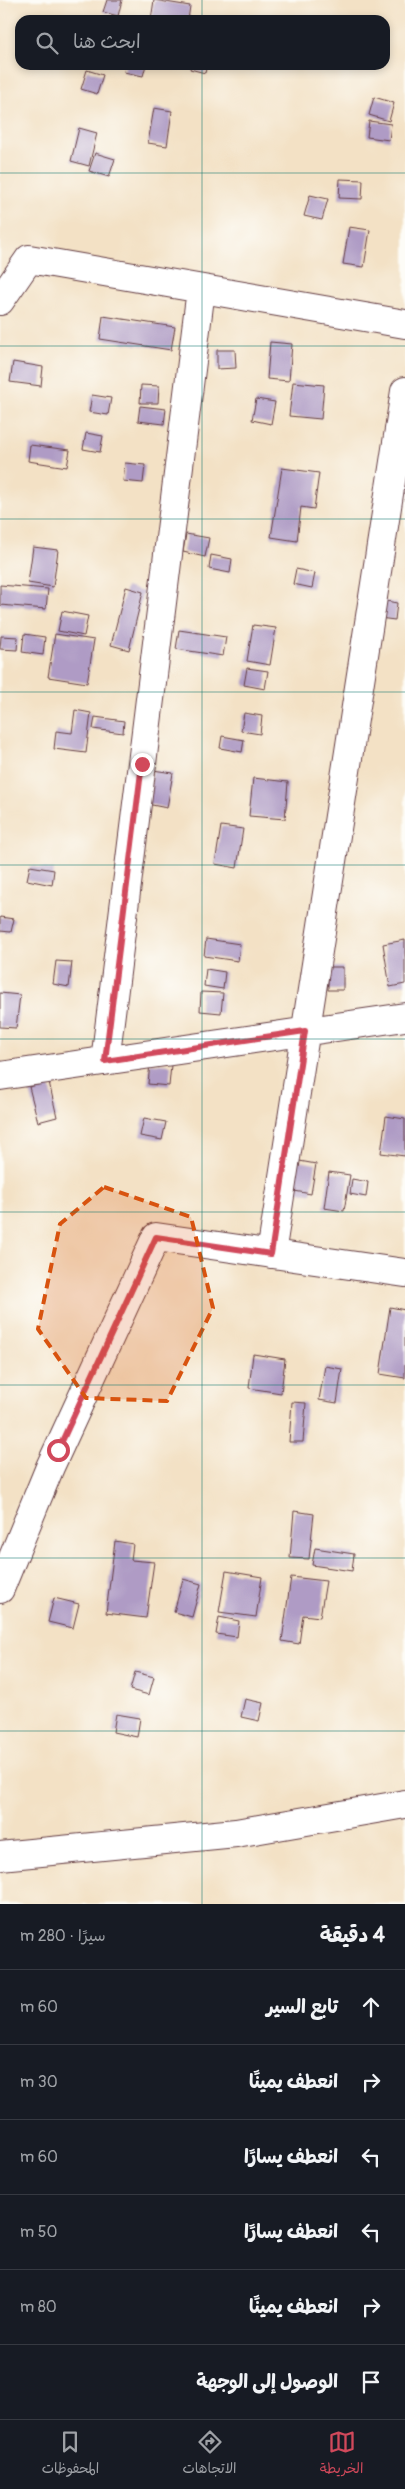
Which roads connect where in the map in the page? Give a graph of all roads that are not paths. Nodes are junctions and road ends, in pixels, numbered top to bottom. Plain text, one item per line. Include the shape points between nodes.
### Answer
1 (201, 289) junction
2 (0, 301) edge
3 (405, 324) edge
4 (405, 391) edge
5 (405, 1017) edge
6 (305, 1031) junction
7 (105, 1061) junction
8 (0, 1076) edge
9 (271, 1254) junction
10 (405, 1273) edge
11 (6, 1556) edge
12 (0, 1589) edge
13 (405, 1804) edge
14 (0, 1856) edge

1 - 2 street via 29,259
1 - 3 street
1 - 7 street
4 - 6 street
5 - 6 street
6 - 7 street
6 - 9 street
7 - 8 street
9 - 10 street
9 - 11 street via 156,1237
11 - 12 street
13 - 14 street via 236,1833

